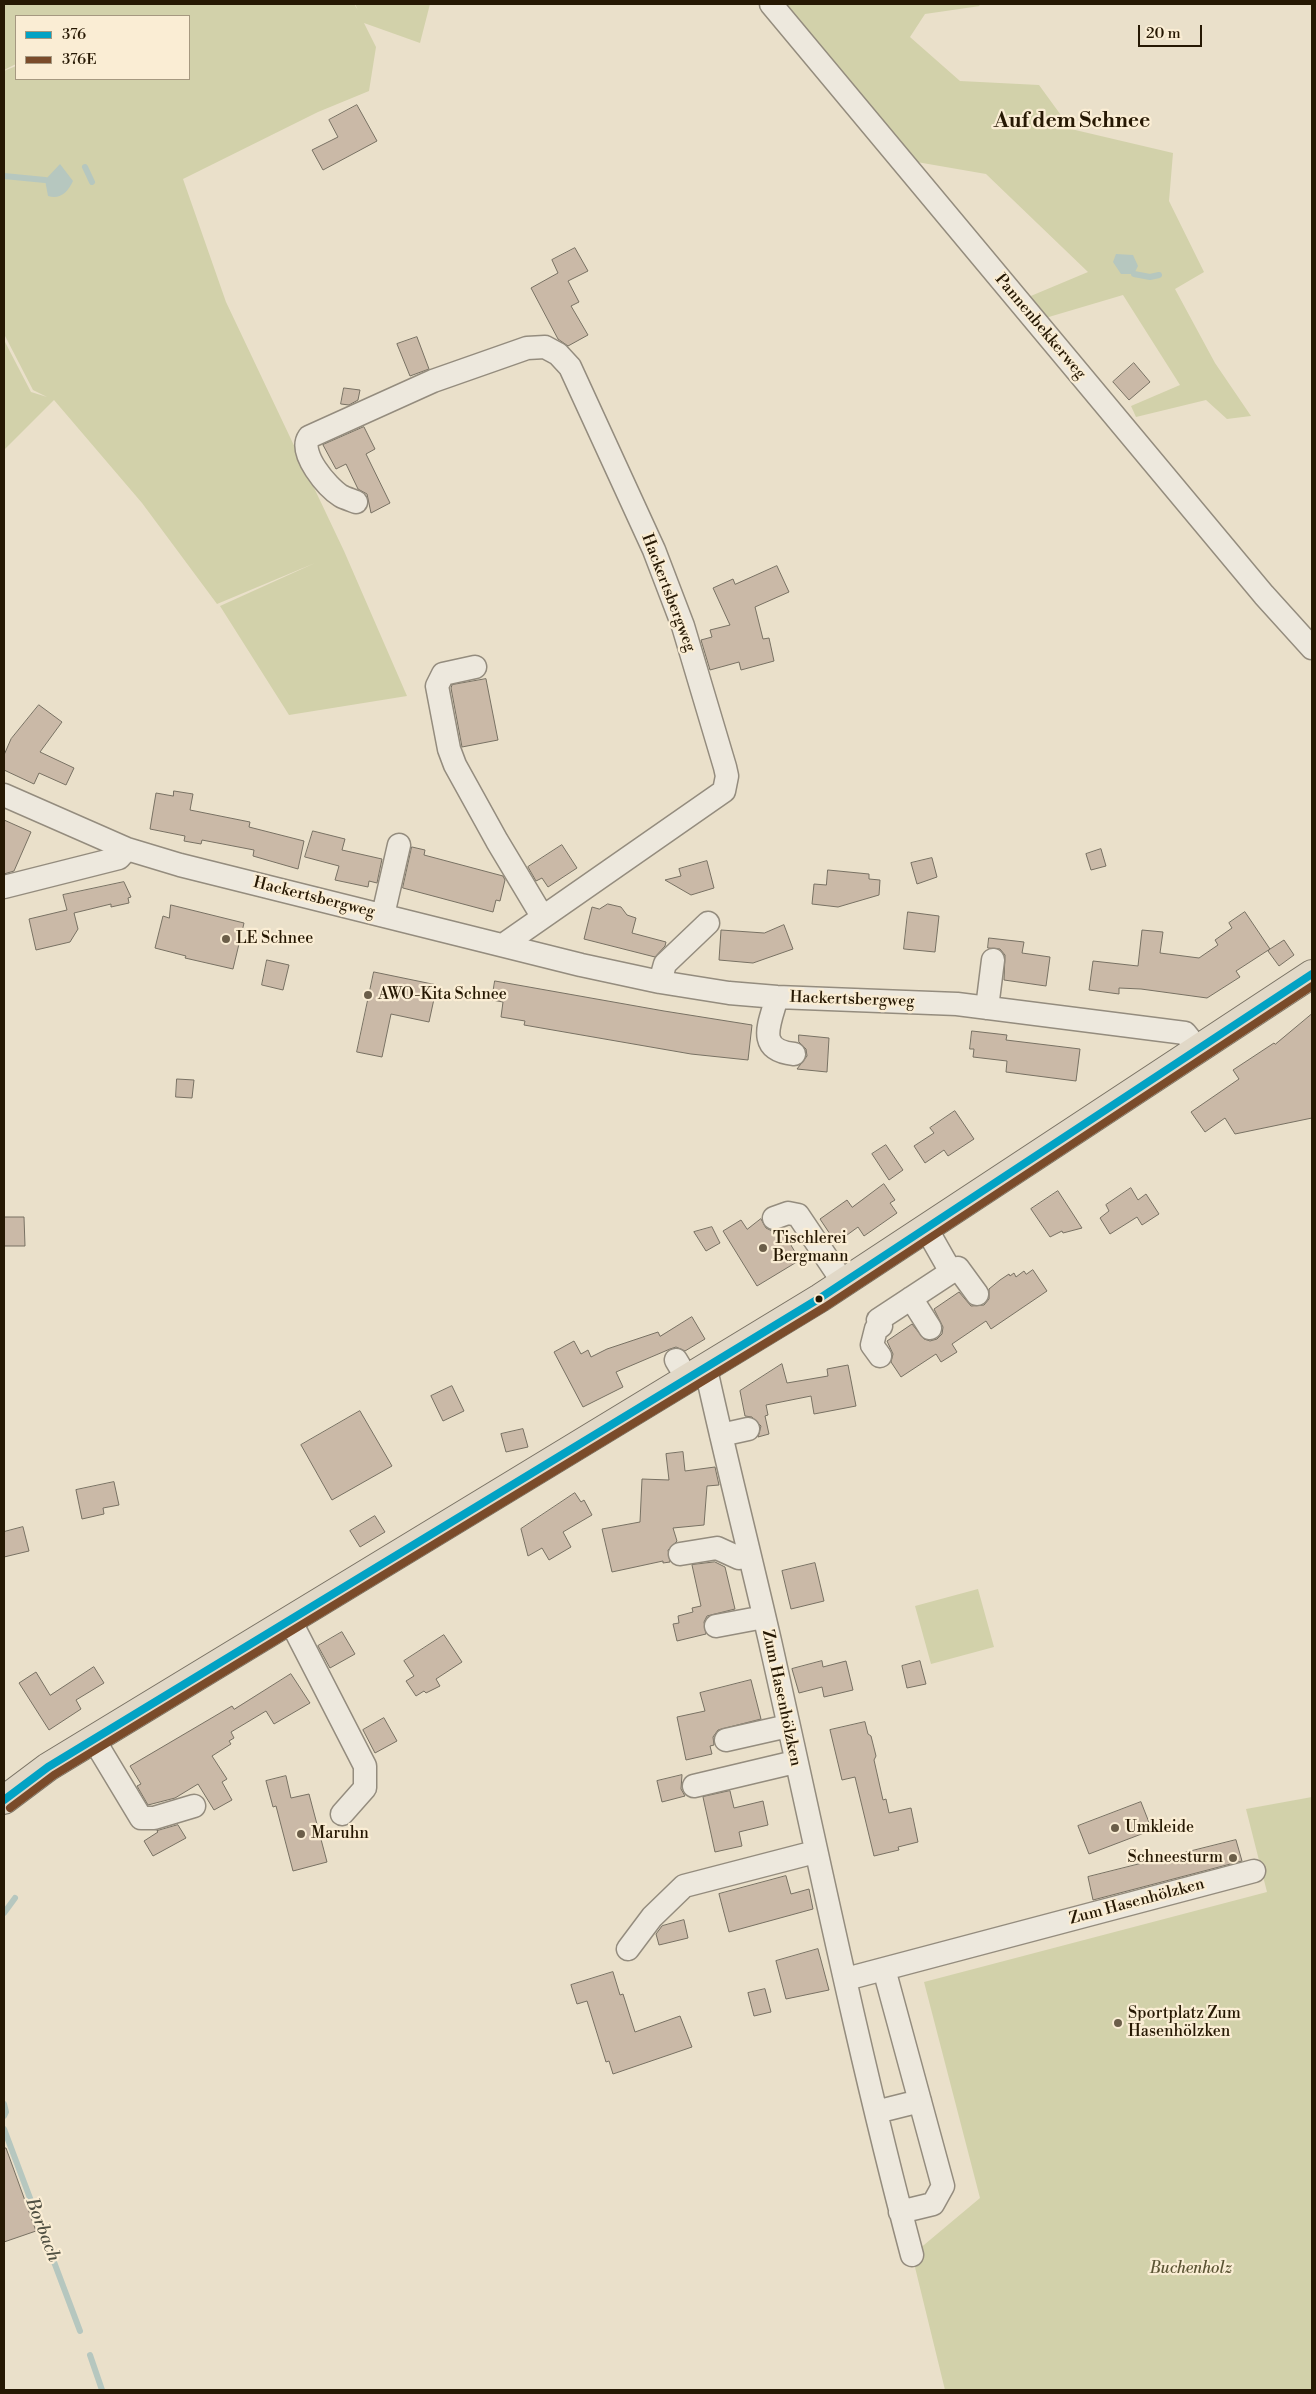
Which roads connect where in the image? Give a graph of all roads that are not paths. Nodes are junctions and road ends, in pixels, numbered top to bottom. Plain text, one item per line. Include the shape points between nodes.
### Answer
1 (771, 4) edge
2 (356, 502) dead end
3 (1312, 648) edge
4 (475, 667) dead end
5 (4, 795) edge
6 (400, 845) dead end
7 (127, 849) junction
8 (4, 887) edge
9 (383, 915) junction
10 (542, 916) junction
11 (708, 923) dead end
12 (503, 945) junction
13 (993, 960) dead end
14 (1312, 974) edge
15 (660, 982) junction
16 (791, 993) junction
17 (987, 1008) junction
18 (1198, 1049) junction
19 (794, 1054) dead end
20 (774, 1218) dead end
21 (926, 1228) junction
22 (951, 1272) junction
23 (843, 1282) junction
24 (976, 1294) dead end
25 (911, 1298) junction
26 (930, 1328) dead end
27 (880, 1356) dead end
28 (687, 1379) junction
29 (748, 1429) dead end
30 (720, 1435) junction
31 (680, 1554) dead end
32 (737, 1558) junction
33 (764, 1617) junction
34 (291, 1622) junction
35 (716, 1626) dead end
36 (788, 1726) junction
37 (94, 1740) junction
38 (726, 1740) dead end
39 (795, 1762) junction
40 (694, 1786) dead end
41 (4, 1800) edge
42 (194, 1806) dead end
43 (342, 1814) dead end
44 (815, 1852) junction
45 (1254, 1871) dead end
46 (628, 1949) dead end
47 (884, 1969) junction
48 (846, 1979) junction
49 (920, 2101) junction
50 (876, 2112) junction
51 (900, 2212) junction
52 (912, 2255) dead end

1 - 3 street, Pannenbekkerweg via 1264,595
2 - 10 street, Hackertsbergweg via 341,496 323,481 306,449 309,437 433,381 527,348 545,347 558,354 570,367 646,532 683,626 727,776 724,791
4 - 10 street via 442,674 436,686 448,749
5 - 7 street, Hackertsbergweg
6 - 9 street
7 - 8 street via 119,858
7 - 9 street, Hackertsbergweg
9 - 12 street, Hackertsbergweg
10 - 12 street, Hackertsbergweg
11 - 15 street via 665,964
12 - 15 street, Hackertsbergweg
13 - 17 street
14 - 18 main road
15 - 16 street, Hackertsbergweg via 730,993
16 - 17 street, Hackertsbergweg via 821,991
16 - 19 street via 764,1045
17 - 18 street, Hackertsbergweg via 1185,1033
18 - 21 main road
20 - 23 street via 788,1213 798,1215
21 - 22 street
21 - 23 main road
22 - 24 street via 958,1268
22 - 25 street
23 - 28 main road
25 - 26 street
25 - 27 street via 878,1320 881,1326 876,1329 872,1345
28 - 30 street, Zum Hasenhölzken
28 - 34 main road
29 - 30 street
30 - 32 street, Zum Hasenhölzken
31 - 32 street via 717,1548
32 - 33 street, Zum Hasenhölzken
33 - 35 street
33 - 36 street, Zum Hasenhölzken via 781,1658
34 - 37 main road
34 - 43 street via 365,1766 365,1788
36 - 38 street
36 - 39 street, Zum Hasenhölzken
37 - 41 main road via 48,1767
37 - 42 street via 141,1818 154,1818
39 - 40 street
39 - 44 street, Zum Hasenhölzken via 812,1826
44 - 46 street via 684,1886 652,1917
44 - 48 street, Zum Hasenhölzken via 815,1876
45 - 47 street, Zum Hasenhölzken
47 - 48 street, Zum Hasenhölzken
47 - 49 street
48 - 50 street, Zum Hasenhölzken
49 - 50 street
49 - 51 street via 943,2186 933,2204
50 - 51 street, Zum Hasenhölzken
51 - 52 street, Zum Hasenhölzken

